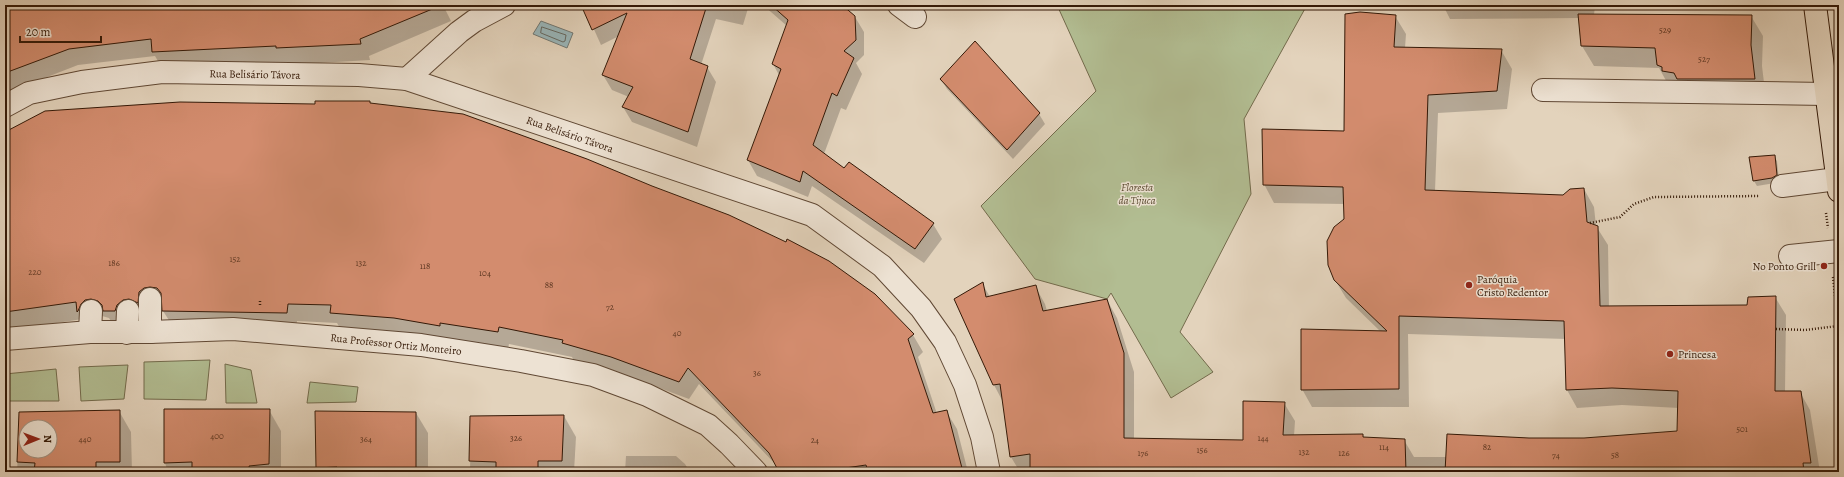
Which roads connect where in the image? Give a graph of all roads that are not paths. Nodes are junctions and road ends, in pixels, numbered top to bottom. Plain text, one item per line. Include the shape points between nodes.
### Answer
1 (504, 5) edge
2 (1815, 5) edge
3 (407, 79) junction
4 (1543, 90) dead end
5 (1826, 94) junction
6 (5, 106) edge
7 (1838, 185) edge
8 (1773, 191) road end
9 (1839, 251) edge
10 (1790, 256) dead end
11 (150, 299) dead end
12 (128, 311) dead end
13 (150, 332) junction
14 (127, 333) junction
15 (5, 339) edge
16 (756, 472) edge
17 (988, 472) edge

1 - 3 street via 459,32
2 - 5 main road
3 - 6 street, Rua Belisário Távora via 359,75 162,72 82,82 29,93
3 - 17 street, Rua Belisário Távora via 812,215 882,266 921,308 945,342 965,385 982,437
4 - 5 street
5 - 7 main road
7 - 8 street
9 - 10 street
11 - 13 street
12 - 14 street
13 - 14 street, Rua Professor Ortiz Monteiro
13 - 16 street, Rua Professor Ortiz Monteiro via 233,329 422,345 594,375 647,395 708,425
14 - 15 street, Rua Professor Ortiz Monteiro via 91,321

